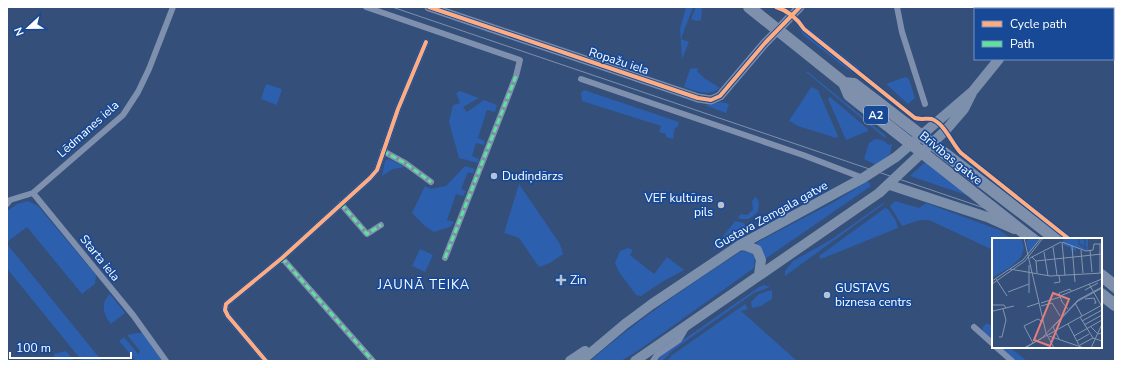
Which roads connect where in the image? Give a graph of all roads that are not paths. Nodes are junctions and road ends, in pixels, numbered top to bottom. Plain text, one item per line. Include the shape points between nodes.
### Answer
1 (173, 7) edge
2 (366, 7) edge
3 (429, 7) edge
4 (749, 7) edge
5 (800, 7) edge
6 (897, 7) edge
7 (777, 30) junction
8 (426, 42) dead end
9 (998, 60) edge
10 (581, 79) dead end
11 (844, 83) junction
12 (973, 91) junction
13 (925, 104) dead end
14 (922, 135) junction
15 (933, 143) junction
16 (912, 144) junction
17 (383, 151) junction
18 (923, 152) junction
19 (863, 178) junction
20 (431, 182) dead end
21 (890, 185) junction
22 (33, 193) junction
23 (8, 200) edge
24 (341, 204) junction
25 (381, 225) dead end
26 (1030, 237) edge
27 (1055, 238) edge
28 (740, 245) junction
29 (282, 258) junction
30 (445, 258) dead end
31 (759, 274) junction
32 (1102, 276) edge
33 (1115, 286) edge
34 (1102, 295) edge
35 (1115, 305) edge
36 (625, 324) junction
37 (688, 325) junction
38 (974, 328) dead end
39 (992, 343) edge
40 (997, 348) edge
41 (166, 361) edge
42 (266, 361) edge
43 (373, 361) edge
44 (570, 361) edge
45 (581, 361) edge
46 (635, 361) edge
47 (654, 361) edge
48 (1012, 361) edge

1 - 22 street, Lēdmanes iela via 147,75 123,115
2 - 30 street via 520,60
3 - 7 street, Ropažu iela via 698,98 711,100 728,89
4 - 7 highway, Brīvības gatve / A2
5 - 7 street
6 - 13 street via 902,32
7 - 11 highway, Brīvības gatve / A2
8 - 17 street
9 - 12 main road, Gustava Zemgala gatve
10 - 19 street
11 - 14 highway, Brīvības gatve / A2 via 854,84
11 - 16 highway, Brīvības gatve / A2 via 849,95
12 - 14 main road, Gustava Zemgala gatve
12 - 15 main road, Gustava Zemgala gatve via 964,109
14 - 15 highway, Brīvības gatve / A2
14 - 16 main road, Gustava Zemgala gatve
15 - 18 main road, Gustava Zemgala gatve
15 - 27 highway, Brīvības gatve / A2
16 - 18 highway, Brīvības gatve / A2
16 - 19 main road, Gustava Zemgala gatve
17 - 20 street
17 - 24 street via 377,170
18 - 21 main road, Gustava Zemgala gatve
18 - 26 highway, Brīvības gatve / A2
19 - 28 main road, Gustava Zemgala gatve
21 - 26 main road via 987,217
21 - 31 main road, Gustava Zemgala gatve
22 - 23 street
22 - 41 street, Starta iela via 137,320
24 - 25 street via 367,234
24 - 29 street
28 - 31 main road via 752,247 760,254
28 - 36 main road, Gustava Zemgala gatve
29 - 42 street via 226,304 225,310
29 - 43 street
31 - 37 main road, Gustava Zemgala gatve
32 - 33 highway
34 - 35 highway
36 - 44 main road
36 - 45 main road, Gustava Zemgala gatve
37 - 46 main road, Gustava Zemgala gatve
37 - 47 street via 679,340 657,355
38 - 39 street
40 - 48 street

